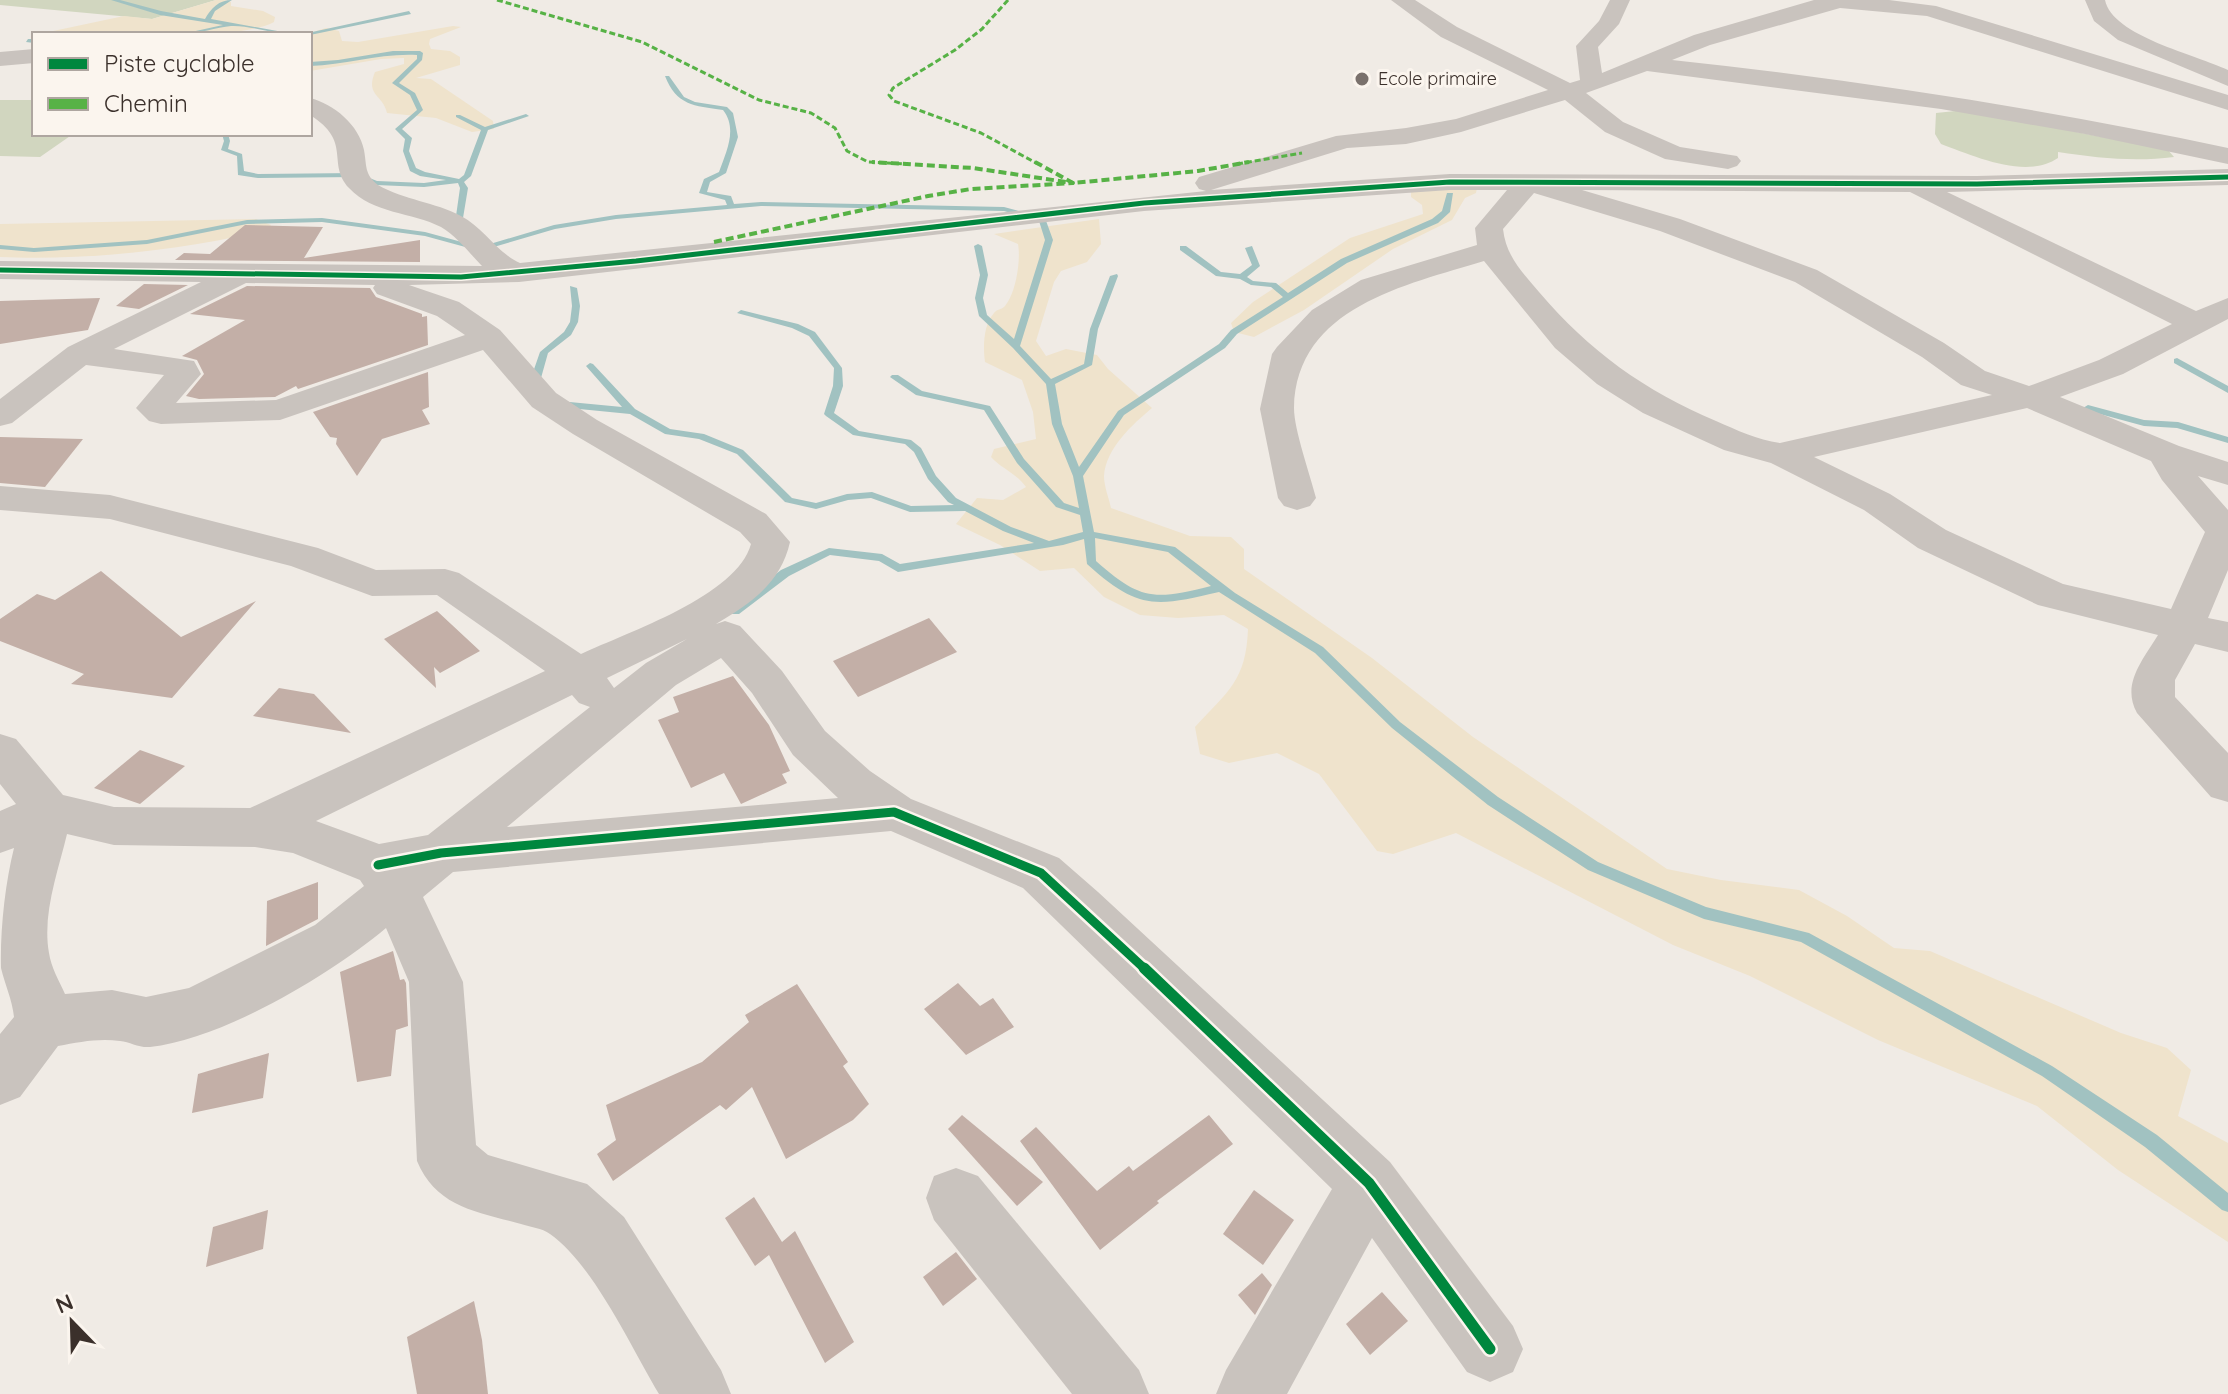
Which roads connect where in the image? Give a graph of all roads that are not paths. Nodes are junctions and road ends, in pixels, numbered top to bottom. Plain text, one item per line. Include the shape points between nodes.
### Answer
1 (1379, 0) edge
2 (1401, 0) edge
3 (1824, 0) edge
4 (1844, 0) edge
5 (2095, 0) edge
6 (1610, 3) edge
7 (1425, 7) edge
8 (32, 56) edge
9 (0, 59) edge
10 (1648, 64) junction
11 (2228, 79) edge
12 (1581, 88) junction
13 (2228, 103) edge
14 (312, 106) edge
15 (2225, 172) edge
16 (1904, 181) junction
17 (1528, 183) junction
18 (1144, 203) junction
19 (1490, 250) junction
20 (0, 270) edge
21 (519, 273) junction
22 (240, 275) junction
23 (351, 276) junction
24 (2228, 307) edge
25 (2195, 323) junction
26 (489, 337) junction
27 (79, 354) junction
28 (2030, 397) junction
29 (0, 416) edge
30 (1780, 454) junction
31 (2166, 454) junction
32 (2228, 474) edge
33 (0, 498) edge
34 (1297, 498) dead end
35 (2183, 628) junction
36 (2228, 637) edge
37 (578, 673) junction
38 (614, 714) junction
39 (0, 751) edge
40 (2228, 784) edge
41 (48, 810) junction
42 (894, 812) junction
43 (255, 828) junction
44 (0, 833) edge
45 (441, 853) junction
46 (386, 878) junction
47 (42, 1024) junction
48 (0, 1078) edge
49 (1369, 1183) junction
50 (956, 1198) dead end
51 (1490, 1349) dead end
52 (697, 1394) edge
53 (1115, 1394) edge
54 (1250, 1394) edge

1 - 7 street
2 - 7 street
3 - 4 street
4 - 10 street via 1702,40
4 - 13 street via 1929,10
5 - 11 street via 2098,14 2121,32
6 - 12 street via 1608,24 1587,46
7 - 12 street via 1460,38
8 - 9 street
10 - 12 street
10 - 15 street via 2050,118
12 - 16 street via 1614,127 1674,154
12 - 18 street via 1461,125 1336,143
14 - 21 street via 335,120 345,134 359,183 454,223 493,261
15 - 16 street via 1977,184
16 - 17 street
16 - 25 street
17 - 18 street via 1450,182
17 - 19 street via 1489,228
17 - 28 street via 1670,225 1806,276 1973,378
18 - 21 street
19 - 30 street via 1565,343 1598,373 1664,413 1755,451
19 - 34 street via 1372,286 1323,317 1288,354 1277,409
20 - 22 street
21 - 23 street
22 - 23 street
22 - 27 street
23 - 26 street via 448,309
24 - 25 street
25 - 28 street via 2111,367
26 - 27 street via 280,410 161,414 153,408 184,374 182,368
26 - 37 street via 544,400 717,500 771,542 769,559 730,597
27 - 29 street
28 - 30 street
28 - 31 street
30 - 35 street via 1877,502 1932,539 2052,595
31 - 32 street
31 - 35 street via 2225,531
33 - 37 street via 110,507 304,557 372,583 445,582
35 - 36 street
35 - 40 street via 2153,680 2153,702
37 - 38 street
37 - 43 street
38 - 42 street via 661,674 725,636 767,682 809,743 853,784
38 - 45 street
39 - 41 street
41 - 43 street via 114,826
41 - 44 street
41 - 47 street via 21,934
42 - 45 street
42 - 49 street via 1041,873
43 - 46 street via 297,834
45 - 46 street
46 - 47 street via 333,941 191,1011 145,1022 88,1015
46 - 52 street via 436,982 447,1161 474,1181 565,1206 602,1239
47 - 48 street
49 - 51 street
49 - 54 street
50 - 53 street

